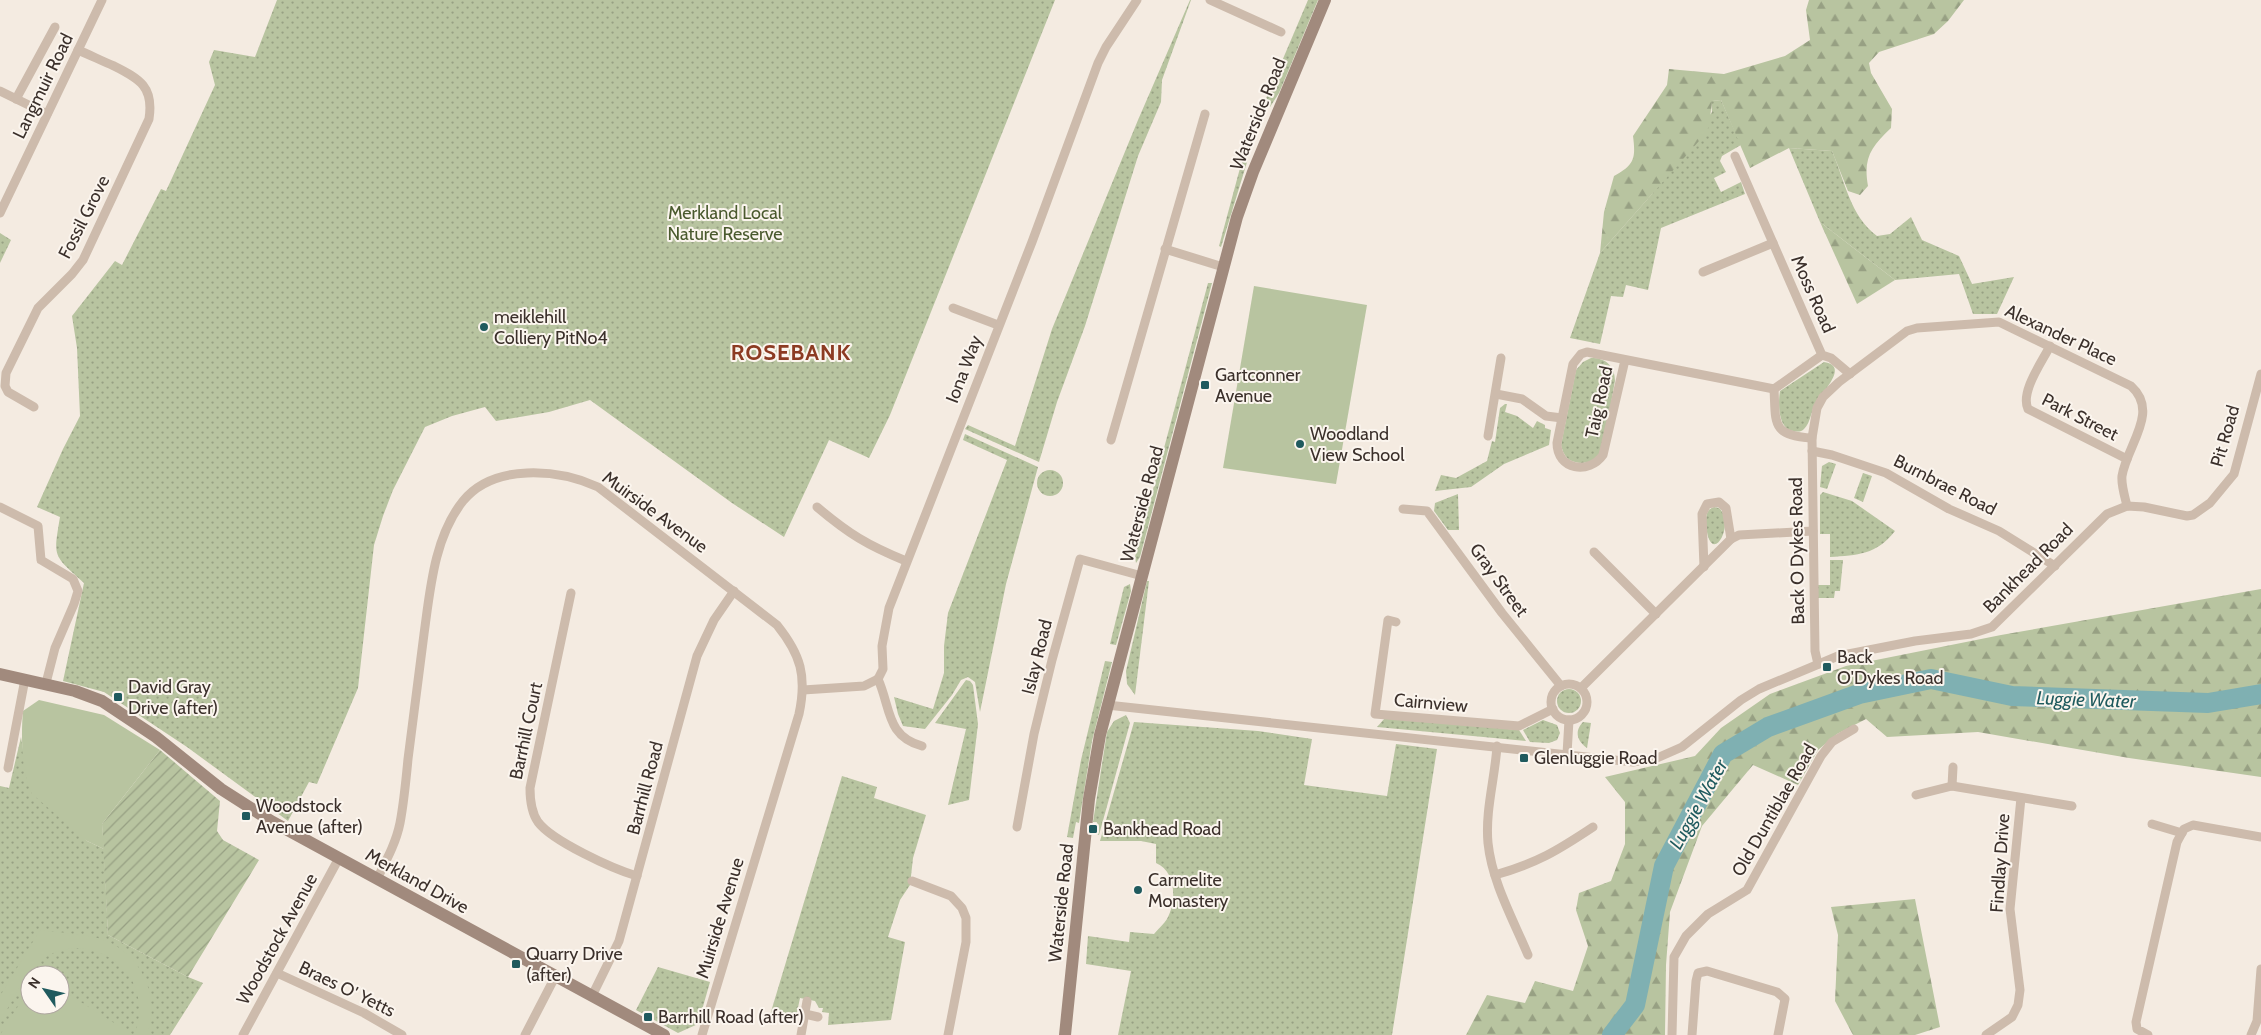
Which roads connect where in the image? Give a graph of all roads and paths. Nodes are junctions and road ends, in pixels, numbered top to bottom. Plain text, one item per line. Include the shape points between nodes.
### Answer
1 (102, 0) edge
2 (1137, 0) edge
3 (1210, 0) edge
4 (1325, 0) edge
5 (55, 28) dead end
6 (1281, 32) dead end
7 (78, 50) junction
8 (0, 91) edge
9 (16, 99) junction
10 (47, 114) junction
11 (1205, 114) dead end
12 (1735, 156) dead end
13 (0, 213) edge
14 (1773, 243) junction
15 (1165, 249) junction
16 (1223, 266) junction
17 (1703, 272) dead end
18 (953, 308) dead end
19 (998, 325) junction
20 (2050, 346) junction
21 (1822, 355) junction
22 (1501, 358) dead end
23 (1625, 360) junction
24 (1850, 374) junction
25 (2261, 374) edge
26 (1774, 389) junction
27 (1496, 394) junction
28 (34, 407) dead end
29 (1562, 418) junction
30 (1488, 436) dead end
31 (1812, 438) junction
32 (1111, 440) dead end
33 (1812, 451) junction
34 (2127, 459) junction
35 (2127, 506) junction
36 (0, 507) edge
37 (817, 507) dead end
38 (1403, 509) dead end
39 (1813, 531) junction
40 (1731, 539) junction
41 (1594, 552) dead end
42 (906, 561) junction
43 (2055, 566) junction
44 (1704, 567) junction
45 (1142, 576) junction
46 (734, 591) junction
47 (571, 593) dead end
48 (1656, 614) junction
49 (1396, 622) dead end
50 (1818, 664) junction
51 (0, 674) edge
52 (25, 679) junction
53 (878, 679) junction
54 (46, 683) junction
55 (1561, 686) junction
56 (1581, 688) junction
57 (803, 690) junction
58 (1107, 705) junction
59 (1553, 709) junction
60 (1569, 720) junction
61 (1854, 729) dead end
62 (922, 746) dead end
63 (1497, 746) junction
64 (1567, 754) junction
65 (1953, 767) dead end
66 (8, 768) dead end
67 (1952, 786) junction
68 (1916, 795) dead end
69 (2021, 798) junction
70 (2072, 806) dead end
71 (2152, 824) dead end
72 (1593, 826) dead end
73 (1017, 827) dead end
74 (2182, 833) junction
75 (2261, 837) edge
76 (339, 858) junction
77 (1495, 875) junction
78 (637, 876) junction
79 (377, 879) junction
80 (912, 881) dead end
81 (1528, 956) dead end
82 (2261, 969) edge
83 (277, 974) junction
84 (555, 977) junction
85 (592, 996) junction
86 (807, 1000) dead end
87 (804, 1014) junction
88 (818, 1017) dead end
89 (397, 1034) edge
90 (243, 1035) edge
91 (525, 1035) edge
92 (664, 1035) edge
93 (702, 1035) edge
94 (801, 1035) edge
95 (948, 1035) edge
96 (1065, 1035) edge
97 (1672, 1035) edge
98 (1692, 1035) edge
99 (1778, 1035) edge
100 (1986, 1035) edge
101 (2148, 1035) edge
102 (2251, 1035) edge

1 - 7 street, Langmuir Road
2 - 19 street, Iona Way via 1098,63
3 - 6 street
4 - 16 main road, Waterside Road via 1253,172
5 - 9 street
7 - 10 street, Langmuir Road
7 - 28 street, Fossil Grove via 137,77 150,97 149,119 84,260 38,308 6,373 8,392
8 - 9 street
9 - 10 street
10 - 13 street, Langmuir Road
11 - 15 street
12 - 14 street, Moss Road
14 - 17 street, Moss Road
14 - 21 street, Moss Road
15 - 16 street
15 - 32 street
16 - 45 main road, Waterside Road
18 - 19 street
19 - 42 street, Iona Way
20 - 24 street, Alexander Place via 1994,321 1917,328
20 - 34 street, Alexander Place via 2131,386 2138,393 2144,416
20 - 34 street, Park Street via 2026,392 2028,409
21 - 24 street, Moss Road via 1843,366
21 - 26 street
22 - 27 street
23 - 26 street, Taig Road
23 - 29 street, Taig Road via 1588,352 1581,354 1573,364
23 - 29 street, Taig Road via 1606,448 1600,460 1593,465 1576,468 1564,461 1557,450
24 - 31 street, Alexander Place via 1831,389 1817,408
25 - 35 street, Pit Road via 2234,474 2210,503 2187,516
26 - 31 street via 1779,428 1790,436
27 - 29 street via 1522,399 1546,416
27 - 30 street
31 - 33 street, Back O Dykes Road
33 - 39 street, Back O Dykes Road
33 - 43 street, Burnbrae Road via 1886,473 1949,509 1999,531
34 - 35 street, Alexander Place via 2122,484
35 - 43 street, Bankhead Road via 2107,514
36 - 54 street via 38,526 41,560 73,579 77,586 77,596 55,648
37 - 42 street via 854,537
38 - 55 street, Gray Street via 1427,511
39 - 40 street via 1739,535
39 - 50 street, Back O Dykes Road via 1815,651
40 - 44 street
40 - 44 street via 1726,508 1715,502 1707,504 1702,514
41 - 48 street
42 - 53 street, Iona Way via 889,608 882,646 883,669
43 - 50 street, Bankhead Road via 1992,627 1860,651
44 - 48 street
45 - 58 main road, Waterside Road
45 - 73 street, Islay Road via 1080,559 1034,734
46 - 57 street, Muirside Avenue via 788,638 800,662
46 - 78 street, Barrhill Road via 714,620 697,656
46 - 79 street, Muirside Avenue via 607,492 586,482 555,474 522,474 504,477 475,490 455,514 437,560 400,825
47 - 78 street, Barrhill Court via 530,788 530,801 538,822 557,838 620,871
48 - 56 street
49 - 59 street, Cairnview via 1388,620 1375,714 1519,726
50 - 64 street, Bankhead Road via 1759,689 1682,747 1660,756 1633,762
51 - 52 main road, Merkland Drive
52 - 54 main road, Merkland Drive
52 - 66 street
53 - 57 street via 864,686
53 - 62 street, Iona Way via 894,726 904,739
54 - 76 main road, Merkland Drive via 102,701 237,800
55 - 56 street via 1572,684
55 - 59 street via 1554,693
56 - 60 street via 1587,705 1580,716
57 - 93 street, Muirside Avenue via 799,714
58 - 63 street, Bankhead Road
58 - 96 main road, Waterside Road via 1089,798
59 - 60 street via 1560,717
60 - 64 street
61 - 97 street, Old Duntiblae Road via 1832,742 1821,756 1748,890 1708,914 1686,936 1674,958
63 - 64 street, Bankhead Road
63 - 77 street via 1487,824
65 - 67 street
67 - 68 street
67 - 69 street
69 - 70 street
69 - 100 street, Findlay Drive via 2010,909 2020,990 2018,1005 2012,1017
71 - 74 street
72 - 77 street via 1543,858
74 - 75 street via 2193,825
74 - 101 street via 2177,842 2136,1022 2137,1029
76 - 79 main road, Merkland Drive
76 - 83 street, Woodstock Avenue
77 - 81 street
78 - 85 street, Barrhill Road via 619,941
79 - 84 main road, Merkland Drive
80 - 95 street via 951,896 966,918 966,942
82 - 102 street via 2257,1021
83 - 89 street, Braes O' Yetts via 364,1013
83 - 90 street, Woodstock Avenue
84 - 85 main road, Merkland Drive
84 - 91 street
85 - 92 main road, Merkland Drive
86 - 87 street
87 - 88 street
87 - 94 street
98 - 99 street via 1696,981 1698,973 1707,971 1777,992 1784,999

